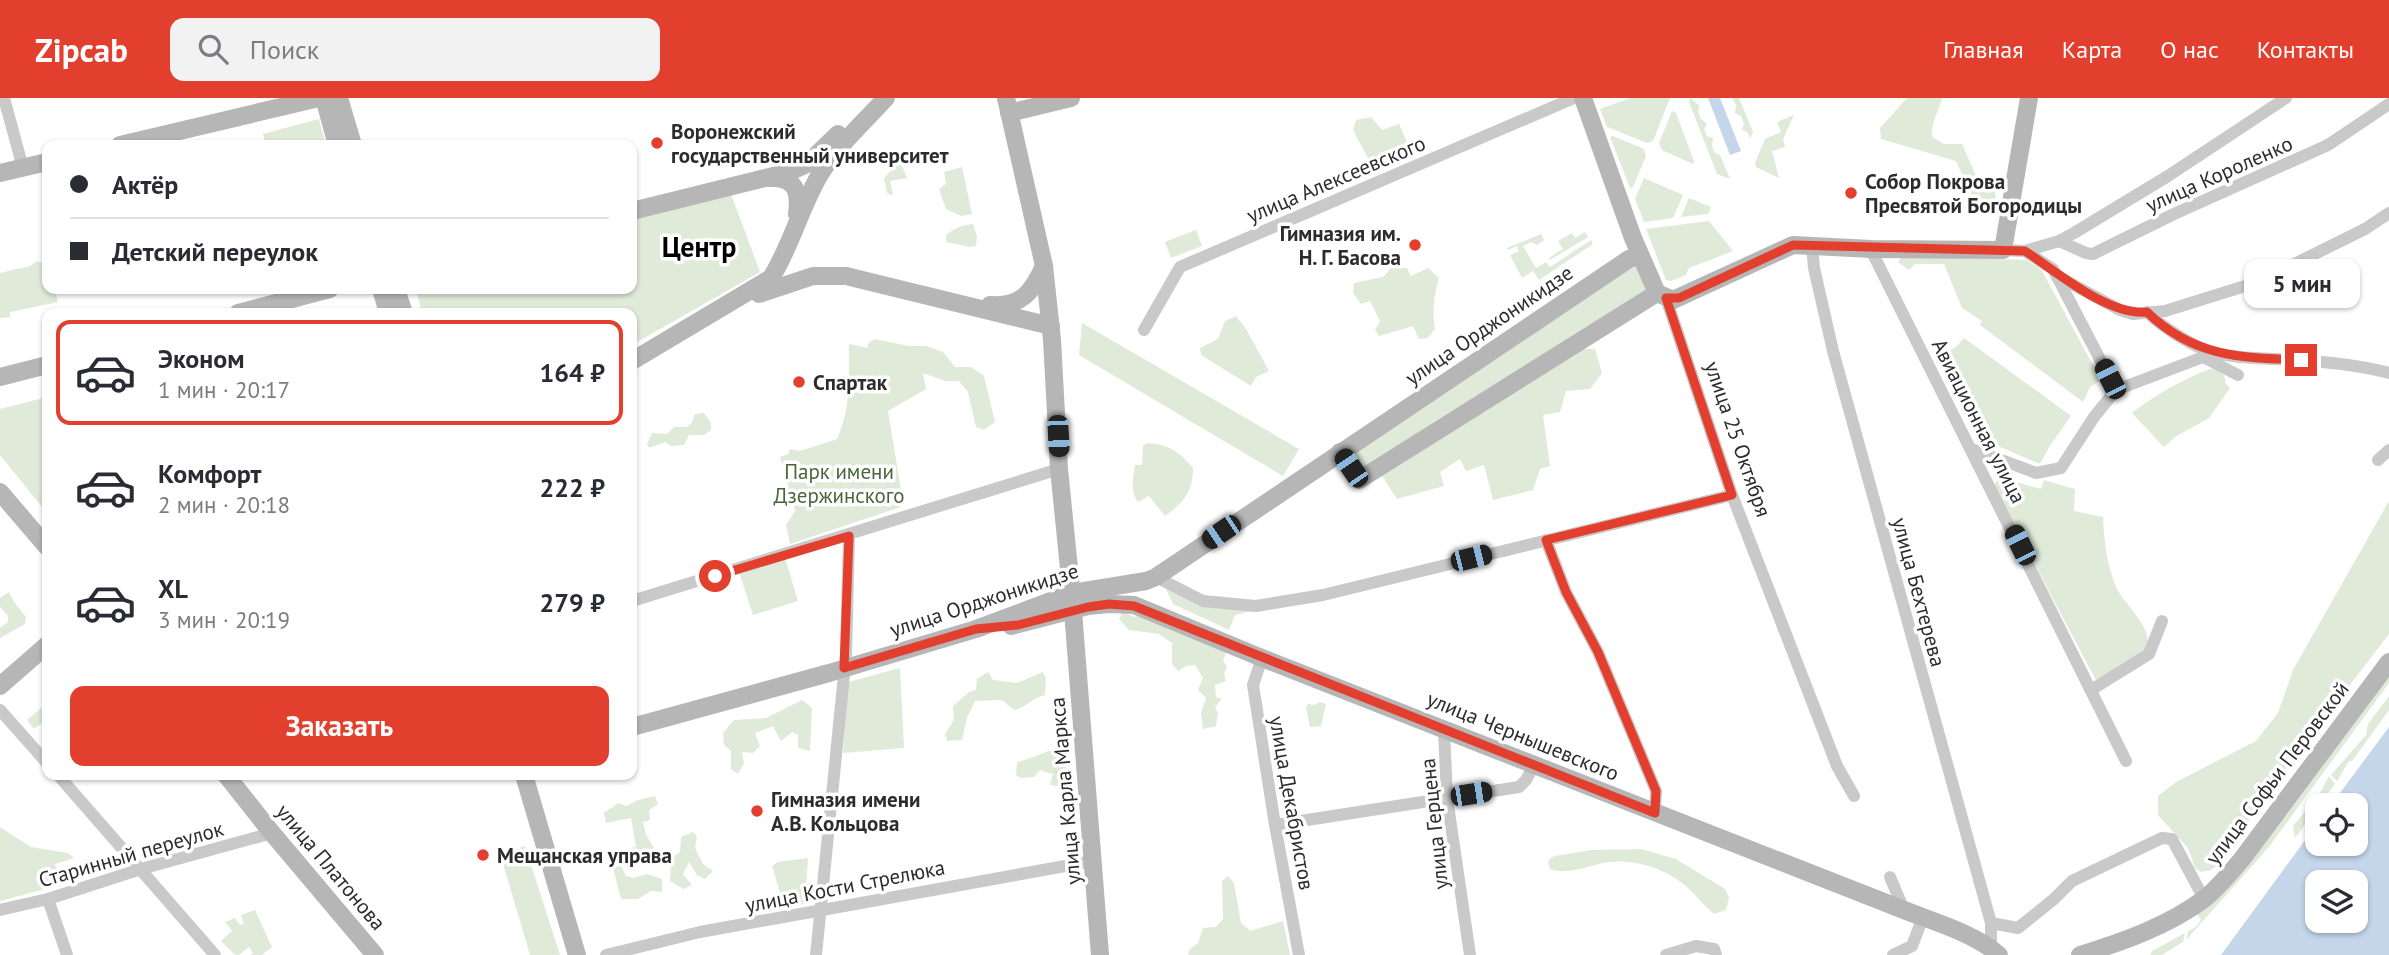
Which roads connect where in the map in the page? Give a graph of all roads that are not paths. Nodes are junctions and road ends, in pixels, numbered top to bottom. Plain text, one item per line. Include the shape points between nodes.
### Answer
1 (4, 98) edge
2 (321, 98) edge
3 (340, 98) edge
4 (871, 98) edge
5 (886, 98) edge
6 (1071, 98) edge
7 (1574, 98) edge
8 (1583, 98) edge
9 (2029, 98) edge
10 (2286, 98) edge
11 (2389, 104) edge
12 (1007, 105) edge
13 (141, 140) edge
14 (335, 140) edge
15 (352, 140) edge
16 (42, 163) edge
17 (23, 168) junction
18 (814, 168) junction
19 (0, 173) edge
20 (763, 178) junction
21 (637, 210) edge
22 (2389, 213) edge
23 (796, 224) junction
24 (2059, 241) junction
25 (1812, 246) junction
26 (1872, 249) junction
27 (2003, 250) junction
28 (2025, 251) junction
29 (1640, 255) junction
30 (1044, 266) junction
31 (2059, 276) junction
32 (311, 294) edge
33 (1661, 296) junction
34 (969, 304) junction
35 (730, 305) junction
36 (257, 308) edge
37 (2147, 312) junction
38 (1051, 326) junction
39 (1144, 330) dead end
40 (637, 358) edge
41 (42, 366) edge
42 (2389, 373) edge
43 (2238, 375) dead end
44 (0, 377) edge
45 (2116, 390) junction
46 (1972, 449) junction
47 (2389, 450) edge
48 (1340, 452) junction
49 (2378, 460) dead end
50 (1059, 469) junction
51 (0, 492) edge
52 (1732, 495) junction
53 (849, 536) junction
54 (1546, 540) junction
55 (42, 541) edge
56 (1156, 577) junction
57 (1072, 595) junction
58 (637, 600) edge
59 (2162, 621) dead end
60 (976, 629) junction
61 (42, 649) edge
62 (1262, 658) junction
63 (2389, 662) edge
64 (844, 668) junction
65 (0, 685) edge
66 (2091, 690) junction
67 (0, 710) edge
68 (637, 726) edge
69 (1444, 730) junction
70 (42, 757) edge
71 (2126, 761) dead end
72 (1534, 765) junction
73 (62, 780) edge
74 (230, 780) edge
75 (525, 780) edge
76 (538, 780) edge
77 (1854, 796) dead end
78 (1447, 798) junction
79 (1655, 813) junction
80 (1275, 825) junction
81 (272, 834) junction
82 (1093, 861) junction
83 (141, 869) junction
84 (1891, 877) dead end
85 (48, 899) junction
86 (2204, 899) junction
87 (0, 910) edge
88 (1904, 910) junction
89 (821, 911) junction
90 (1923, 917) junction
91 (1991, 923) junction
92 (1995, 951) edge
93 (1715, 952) edge
94 (67, 955) edge
95 (215, 955) edge
96 (375, 955) edge
97 (577, 955) edge
98 (588, 955) edge
99 (606, 955) edge
100 (816, 955) edge
101 (1100, 955) edge
102 (1299, 955) edge
103 (1470, 955) edge
104 (1666, 955) edge
105 (1893, 955) edge
106 (2080, 955) edge

1 - 17 street
2 - 13 street
2 - 14 street
3 - 15 street
4 - 18 street via 823,150
5 - 18 street
6 - 12 street
7 - 39 street, улица Алексеевского via 1181,267
8 - 29 street, улица 25 Октября
9 - 27 street
10 - 24 street
11 - 24 street, улица Короленко via 2328,145 2093,254
12 - 30 street
16 - 17 street
17 - 19 street
18 - 20 street
18 - 23 street
20 - 21 street
20 - 23 street via 780,177 793,185 799,202
22 - 37 street via 2258,282 2165,311
23 - 35 street via 771,278
24 - 28 street
25 - 26 street
25 - 33 street via 1785,247 1679,298
25 - 91 street, улица Бехтерева via 1832,351
26 - 27 street
26 - 46 street, Авиационная улица
27 - 28 street
28 - 31 street
29 - 33 street, улица 25 Октября
29 - 48 street, улица Орджоникидзе
30 - 34 street via 1025,297 1003,306
30 - 38 street
31 - 37 street via 2120,310
31 - 45 street
32 - 36 street
33 - 48 street via 1359,480
33 - 52 street, улица 25 Октября
34 - 35 street via 831,275 797,281
34 - 38 street
35 - 40 street
37 - 42 street via 2205,350
38 - 50 street
41 - 44 street
43 - 45 street via 2203,357
45 - 46 street via 2061,468 2036,472
46 - 66 street, Авиационная улица
47 - 49 street
48 - 56 street, улица Орджоникидзе
50 - 53 street
50 - 57 street
51 - 55 street
52 - 54 street
52 - 77 street, улица 25 Октября via 1837,766
53 - 58 street
53 - 64 street
54 - 56 street via 1322,595 1256,606 1203,601
54 - 79 street via 1656,791
56 - 57 street, улица Орджоникидзе
57 - 60 street, улица Орджоникидзе
57 - 82 street, улица Карла Маркса, bridge
59 - 66 street via 2149,654
60 - 62 street, улица Чернышевского via 1018,625 1098,605 1134,606
60 - 64 street, улица Орджоникидзе
61 - 65 street
62 - 69 street, улица Чернышевского
62 - 80 street, улица Декабристов via 1253,685
63 - 86 street, улица Софьи Перовской via 2242,859
64 - 68 street, улица Орджоникидзе
64 - 89 street
66 - 71 street, Авиационная улица
67 - 70 street
69 - 72 street, улица Чернышевского
69 - 78 street, улица Герцена
72 - 78 street via 1519,787
72 - 79 street, улица Чернышевского
73 - 83 street
74 - 81 street, улица Платонова
75 - 97 street
76 - 98 street
78 - 80 street
78 - 103 street, улица Герцена
79 - 88 street, улица Чернышевского
80 - 102 street, улица Декабристов
81 - 83 street, Старинный переулок
81 - 96 street, улица Платонова
82 - 89 street, улица Кости Стрелюка
82 - 101 street, улица Карла Маркса
83 - 85 street, Старинный переулок
83 - 95 street
84 - 88 street
85 - 87 street, Старинный переулок
85 - 94 street
86 - 91 street via 2172,839 2162,838 2072,881 2018,928
86 - 106 street, улица Софьи Перовской via 2161,925
88 - 90 street, улица Чернышевского
89 - 99 street, улица Кости Стрелюка via 699,932
89 - 100 street
90 - 92 street, улица Чернышевского
90 - 105 street via 1912,946
91 - 92 street, улица Бехтерева
93 - 104 street via 1696,946

